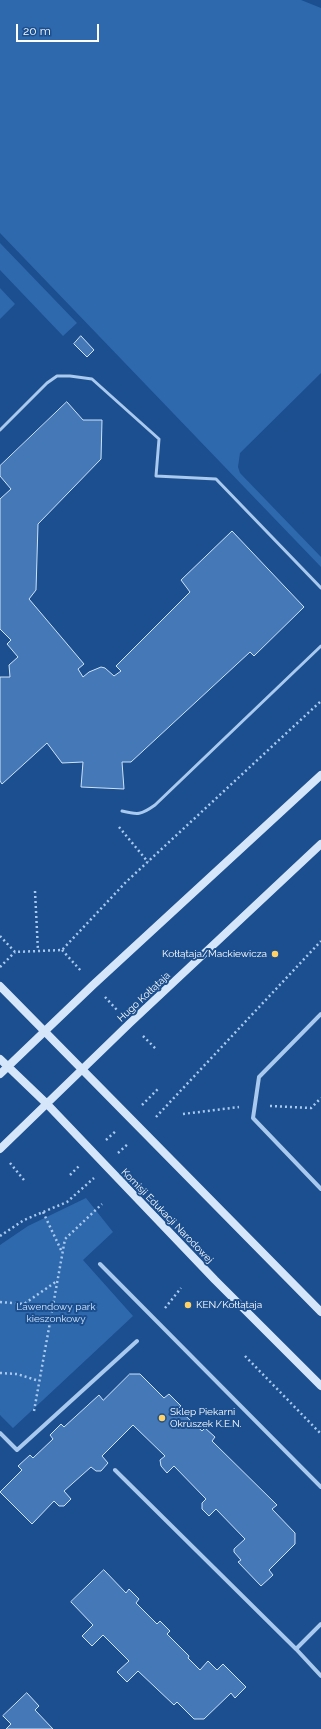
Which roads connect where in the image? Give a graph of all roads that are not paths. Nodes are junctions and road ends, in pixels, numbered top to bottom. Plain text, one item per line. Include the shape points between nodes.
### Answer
1 (0, 430) edge
2 (321, 588) edge
3 (321, 646) edge
4 (321, 775) edge
5 (122, 810) dead end
6 (321, 844) edge
7 (0, 986) edge
8 (321, 1014) edge
9 (45, 1030) junction
10 (0, 1059) edge
11 (8, 1066) junction
12 (84, 1069) junction
13 (0, 1074) edge
14 (47, 1104) junction
15 (0, 1149) edge
16 (321, 1189) edge
17 (100, 1264) dead end
18 (321, 1312) edge
19 (137, 1341) dead end
20 (321, 1386) edge
21 (0, 1434) edge
22 (115, 1470) dead end
23 (321, 1487) edge
24 (321, 1624) edge
25 (296, 1649) junction
26 (321, 1676) edge

1 - 2 lane via 57,376 92,379 158,439 156,476 216,479
3 - 5 lane via 155,806 138,814
4 - 9 street
6 - 12 street, Hugo Kołłątaja
7 - 9 street
8 - 16 street via 259,1077 253,1118
9 - 11 street
9 - 12 street
10 - 11 street, Komisji Edukacji Narodowej
11 - 13 street
11 - 14 street, Komisji Edukacji Narodowej
12 - 14 street, Hugo Kołłątaja
12 - 18 street via 154,1144
14 - 15 street, Hugo Kołłątaja
14 - 20 street, Komisji Edukacji Narodowej via 215,1280
17 - 23 street
19 - 21 street via 17,1450
22 - 25 street
24 - 25 street
25 - 26 street

